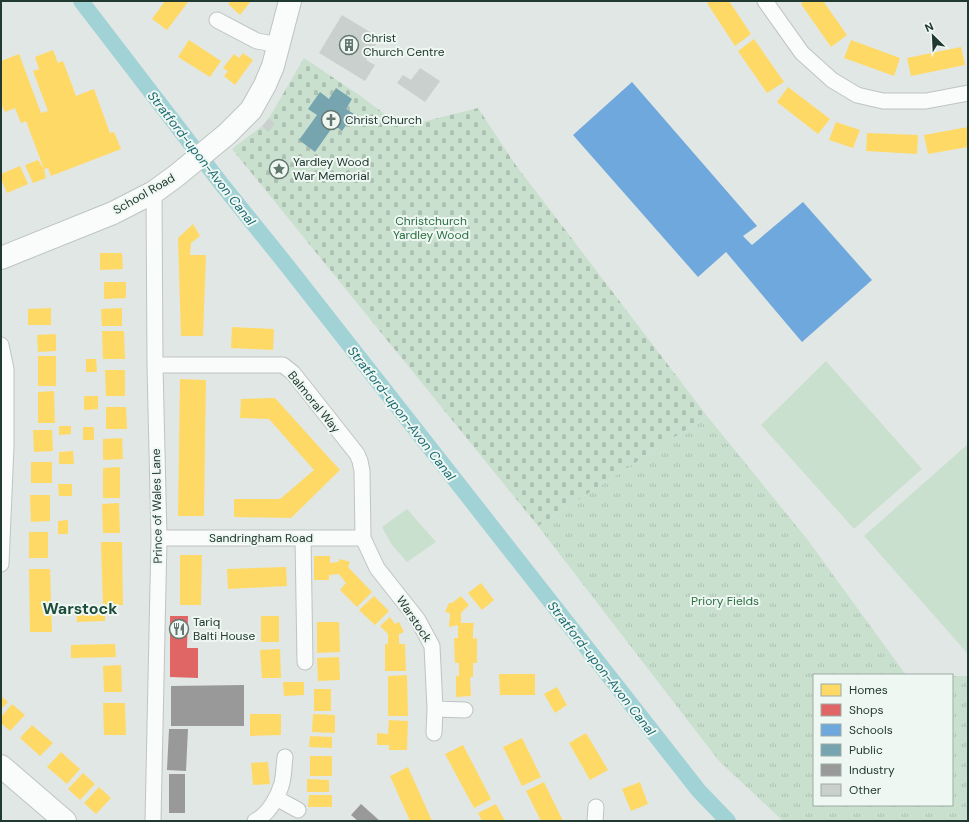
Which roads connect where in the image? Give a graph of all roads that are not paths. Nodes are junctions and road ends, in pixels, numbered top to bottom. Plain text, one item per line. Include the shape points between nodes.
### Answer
1 (290, 1) edge
2 (766, 1) edge
3 (217, 20) dead end
4 (279, 45) junction
5 (968, 93) edge
6 (154, 192) junction
7 (1, 258) edge
8 (1, 345) edge
9 (155, 366) junction
10 (3, 447) edge
11 (159, 538) junction
12 (303, 538) junction
13 (363, 538) junction
14 (1, 564) edge
15 (305, 662) dead end
16 (435, 710) junction
17 (465, 710) dead end
18 (434, 733) dead end
19 (285, 757) dead end
20 (1, 766) edge
21 (276, 798) junction
22 (298, 810) dead end
23 (65, 821) edge
24 (153, 821) edge
25 (255, 821) edge

1 - 4 street, School Road
2 - 5 street via 802,54 832,80 857,95 883,101 926,102
3 - 4 street via 257,41
4 - 6 street, School Road via 265,85 251,110 227,134
6 - 7 street, School Road via 113,213
6 - 9 street, Prince of Wales Lane
8 - 10 street via 6,369
9 - 11 street, Prince of Wales Lane
9 - 13 street, Balmoral Way via 283,365 292,372 360,460
10 - 14 street
11 - 12 street, Sandringham Road
11 - 24 street, Prince of Wales Lane
12 - 13 street, Sandringham Road
12 - 15 street
13 - 16 street, Warstock via 377,568 418,620 432,646
16 - 17 street
16 - 18 street, Warstock
19 - 21 street via 283,782
20 - 23 street
21 - 22 street
21 - 25 street via 262,817

